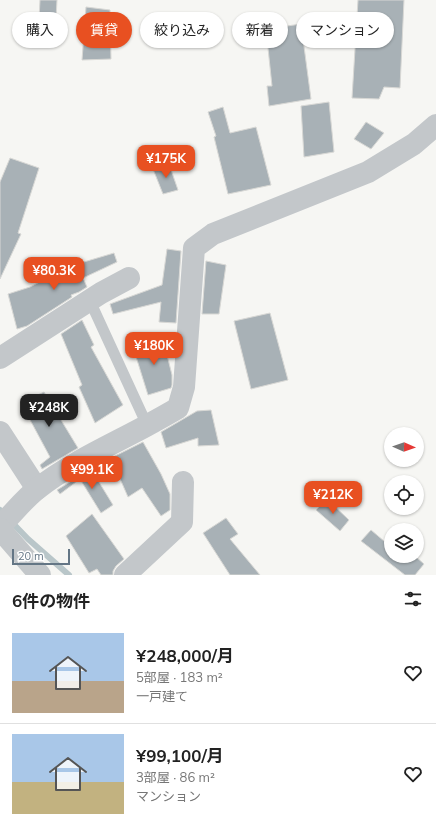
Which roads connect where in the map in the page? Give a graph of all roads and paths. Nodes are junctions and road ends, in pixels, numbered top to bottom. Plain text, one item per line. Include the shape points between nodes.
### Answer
1 (436, 125) edge
2 (129, 278) dead end
3 (90, 301) junction
4 (0, 358) edge
5 (147, 426) junction
6 (0, 432) edge
7 (183, 482) dead end
8 (37, 489) junction
9 (1, 526) edge
10 (40, 575) edge
11 (125, 575) edge

1 - 5 street via 414,144 368,172 213,234 194,248 184,387 178,408
2 - 3 street
3 - 4 street
3 - 5 lane
5 - 8 street via 95,452
6 - 8 street
7 - 11 street via 182,522
8 - 9 street
9 - 10 street

